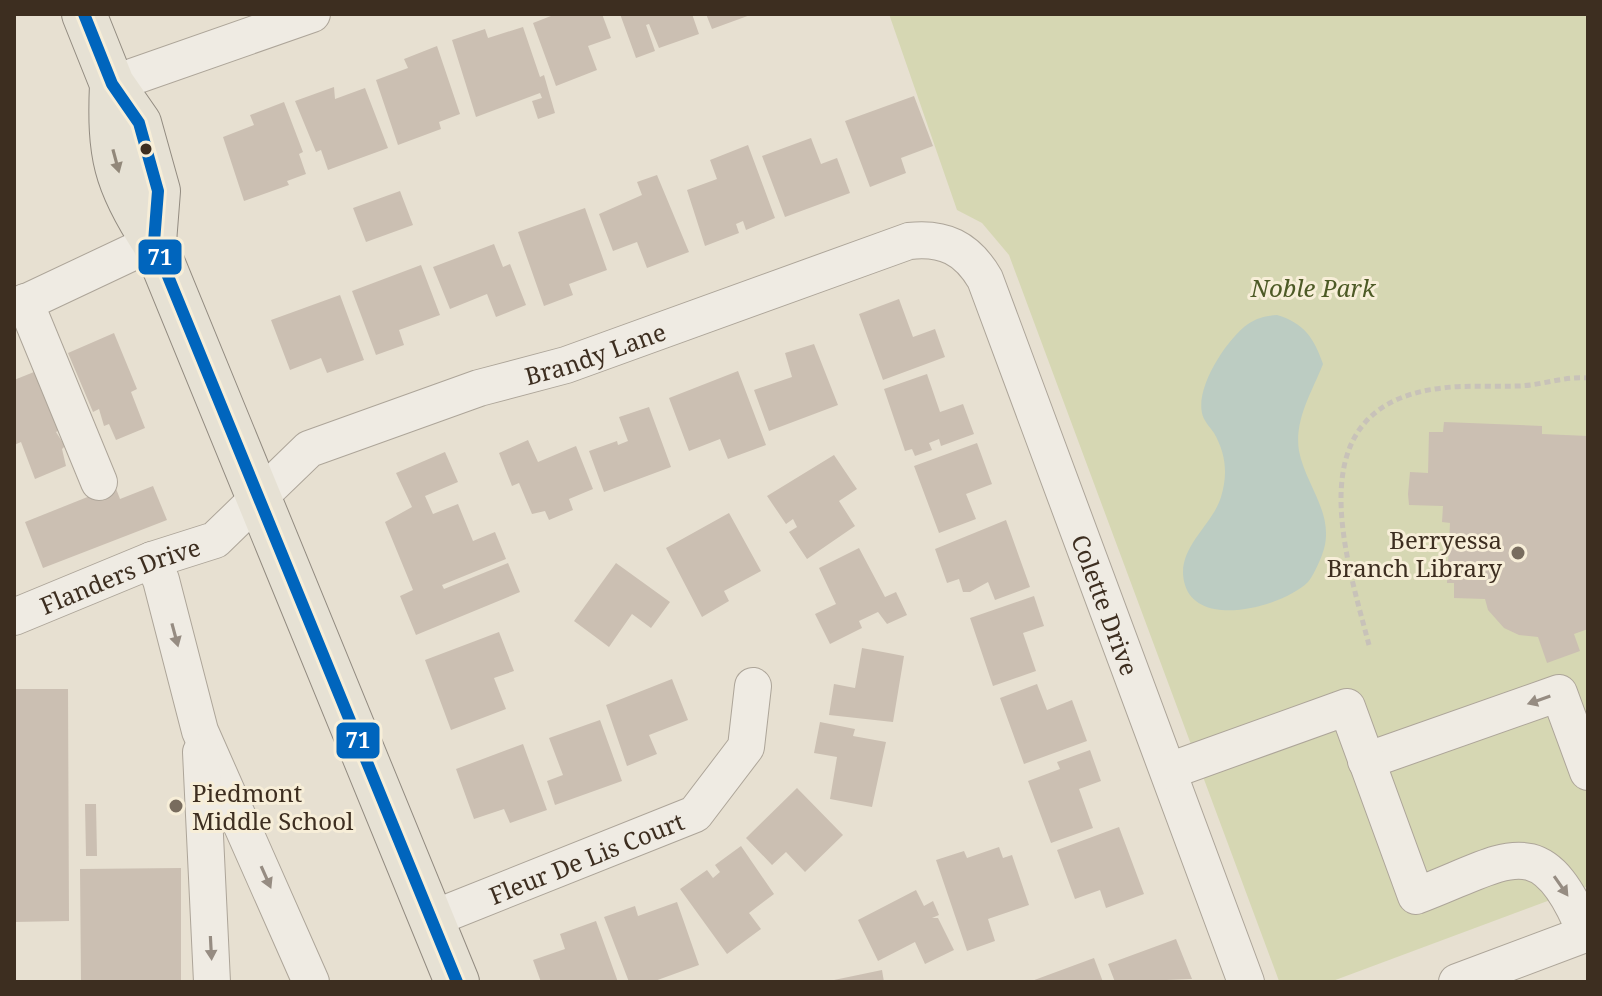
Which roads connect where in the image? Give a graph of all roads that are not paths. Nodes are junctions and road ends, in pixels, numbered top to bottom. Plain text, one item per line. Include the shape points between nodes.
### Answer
1 (84, 14) edge
2 (312, 14) edge
3 (112, 84) junction
4 (154, 242) junction
5 (946, 242) joint
6 (20, 305) edge
7 (99, 482) dead end
8 (259, 498) junction
9 (152, 560) junction
10 (14, 617) edge
11 (753, 686) dead end
12 (200, 731) junction
13 (1366, 761) junction
14 (1169, 771) junction
15 (1588, 772) edge
16 (432, 919) junction
17 (1587, 934) edge
18 (212, 982) edge
19 (311, 982) edge
20 (457, 982) edge
21 (1246, 982) edge
22 (1457, 982) edge

1 - 3 main road
2 - 3 street
3 - 4 main road via 113,149 127,201
4 - 6 street
4 - 8 main road
5 - 8 street, Brandy Lane via 909,241 566,365 479,388 309,449
5 - 14 street, Colette Drive via 976,263 985,279
6 - 7 street
8 - 9 street, Flanders Drive via 215,540
8 - 16 main road
9 - 10 street, Flanders Drive
9 -> 12 street
11 - 16 street, Fleur De Lis Court via 746,747 695,814
12 -> 18 street
12 -> 19 street
13 - 14 street via 1347,707
15 -> 13 street via 1559,693
13 -> 17 street via 1416,896 1518,859 1542,864 1559,880
14 - 21 street, Colette Drive
16 - 20 main road
17 - 22 street

